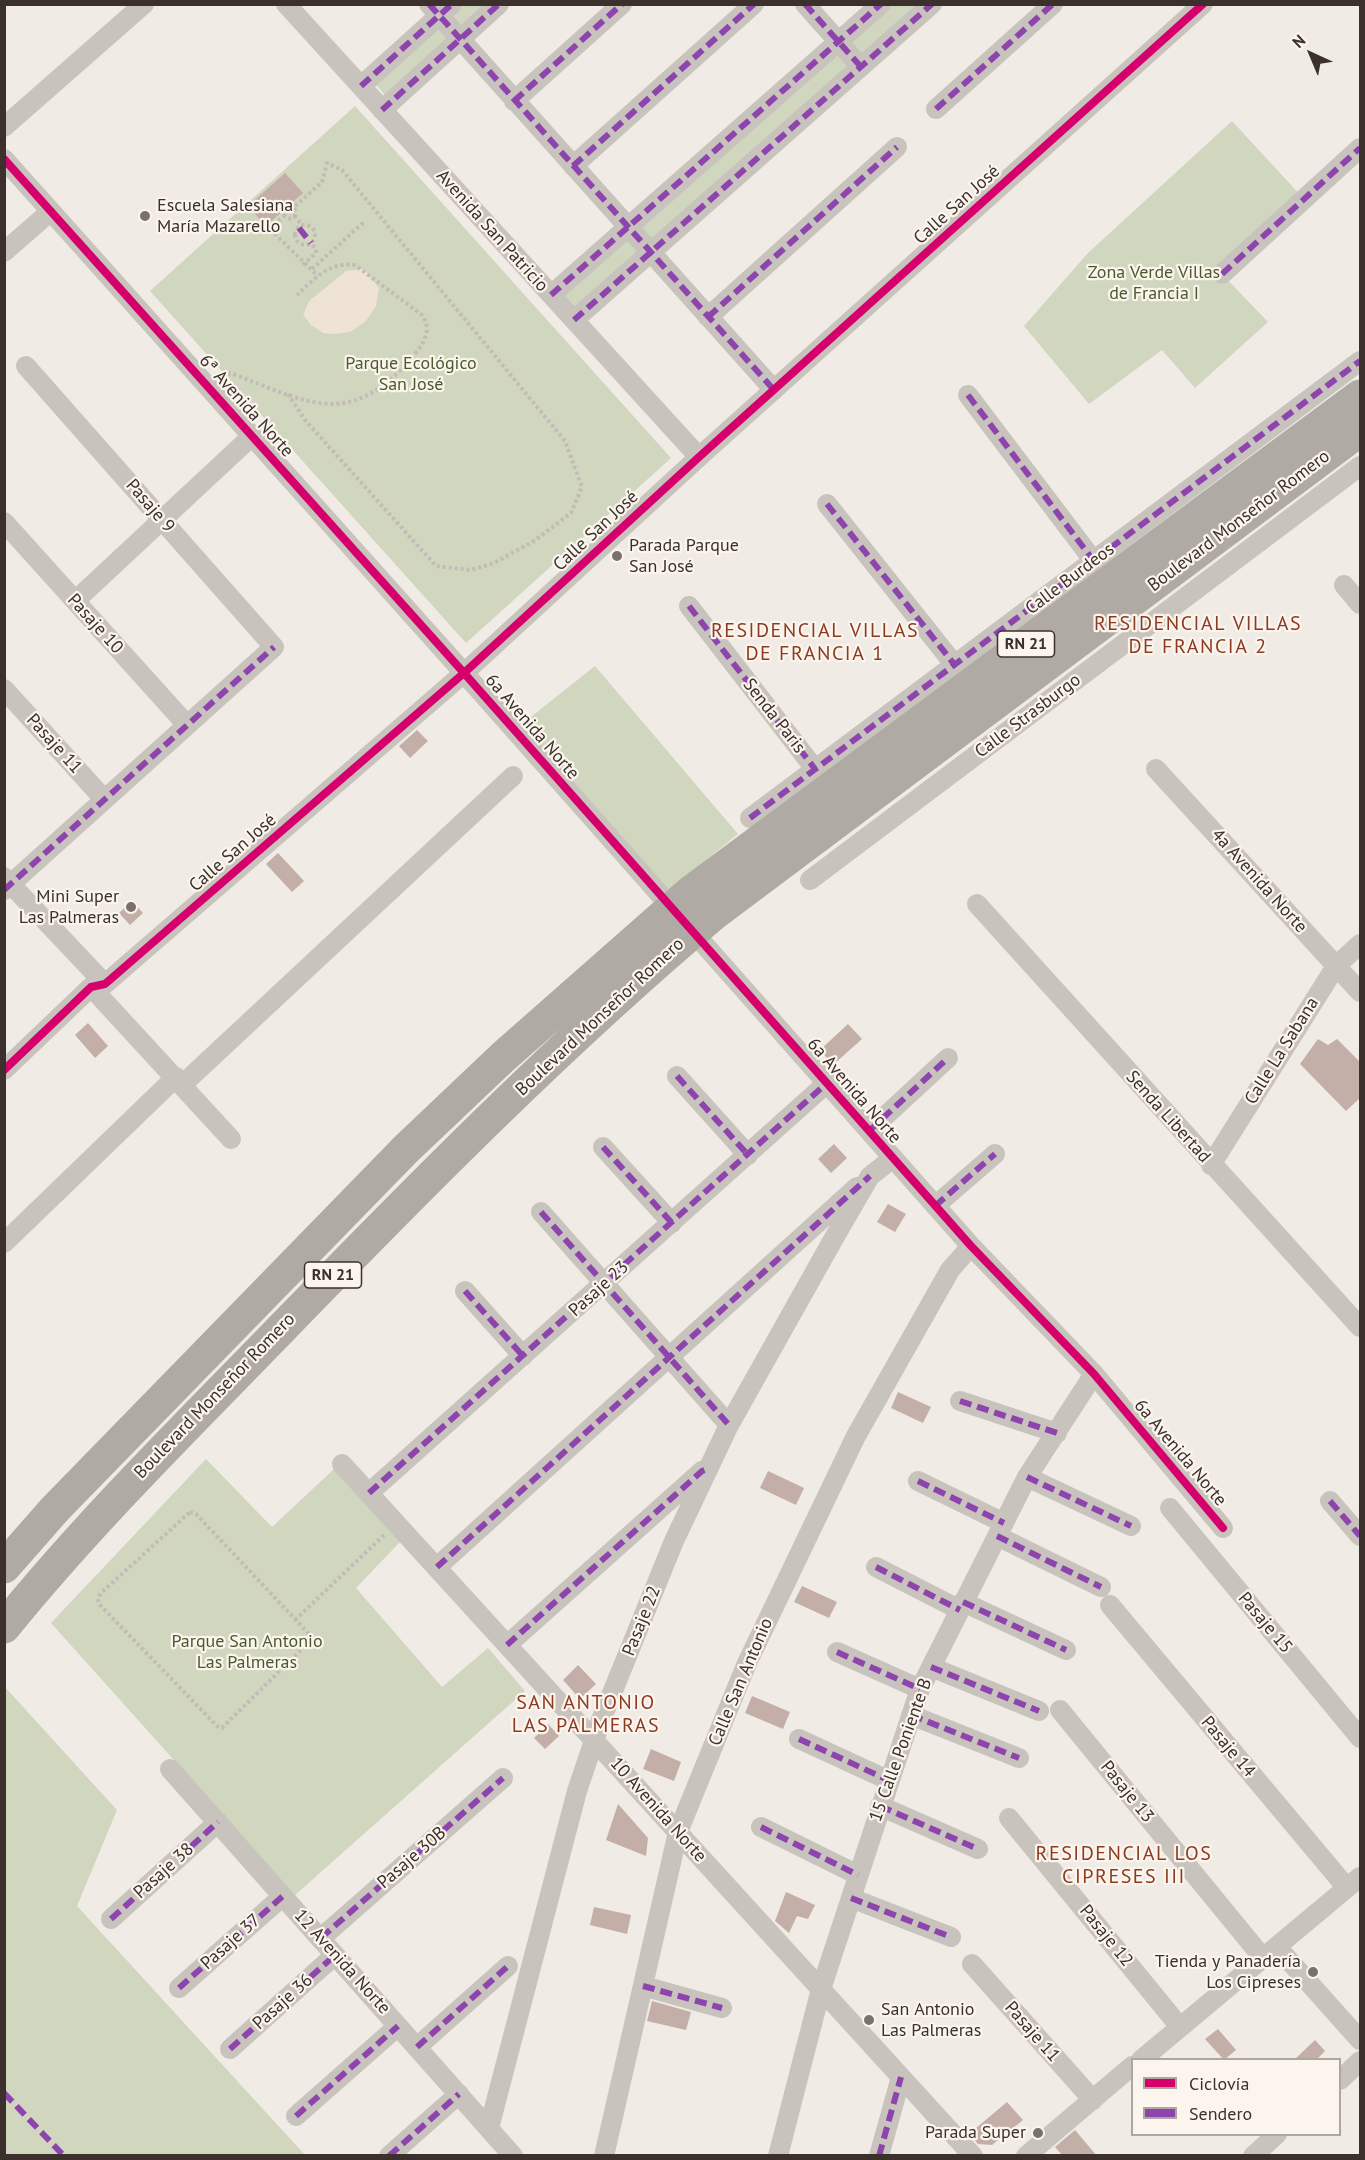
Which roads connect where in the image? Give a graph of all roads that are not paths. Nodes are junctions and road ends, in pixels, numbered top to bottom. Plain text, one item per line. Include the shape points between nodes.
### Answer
1 (144, 4) edge
2 (286, 4) edge
3 (499, 4) edge
4 (622, 4) edge
5 (754, 4) edge
6 (805, 4) edge
7 (881, 4) edge
8 (932, 4) edge
9 (1053, 4) edge
10 (1203, 4) edge
11 (440, 8) edge
12 (460, 40) junction
13 (838, 42) junction
14 (861, 67) junction
15 (361, 87) junction
16 (514, 101) junction
17 (936, 109) dead end
18 (382, 110) junction
19 (4, 127) edge
20 (897, 147) dead end
21 (1360, 148) edge
22 (4, 159) edge
23 (573, 166) junction
24 (51, 211) junction
25 (628, 228) junction
26 (4, 252) edge
27 (651, 253) junction
28 (1222, 274) dead end
29 (551, 296) junction
30 (708, 317) junction
31 (574, 320) junction
32 (1360, 361) edge
33 (26, 366) dead end
34 (774, 390) junction
35 (968, 395) dead end
36 (1360, 396) edge
37 (1360, 430) edge
38 (252, 436) junction
39 (699, 457) junction
40 (1360, 466) edge
41 (826, 504) dead end
42 (162, 520) junction
43 (4, 522) edge
44 (1094, 560) junction
45 (1344, 585) dead end
46 (75, 601) junction
47 (1360, 604) edge
48 (689, 606) dead end
49 (954, 664) junction
50 (464, 673) junction
51 (4, 689) edge
52 (187, 726) junction
53 (815, 769) junction
54 (1156, 769) dead end
55 (513, 776) dead end
56 (104, 800) junction
57 (750, 818) dead end
58 (810, 880) dead end
59 (7, 883) edge
60 (703, 902) junction
61 (977, 904) dead end
62 (672, 929) junction
63 (1360, 944) edge
64 (1336, 966) junction
65 (98, 986) junction
66 (1360, 992) edge
67 (948, 1058) dead end
68 (4, 1070) edge
69 (676, 1076) dead end
70 (179, 1080) junction
71 (827, 1083) junction
72 (869, 1131) junction
73 (231, 1139) dead end
74 (603, 1147) dead end
75 (995, 1154) dead end
76 (748, 1155) junction
77 (893, 1158) junction
78 (1211, 1164) junction
79 (870, 1176) junction
80 (935, 1206) junction
81 (541, 1212) dead end
82 (672, 1223) junction
83 (4, 1243) edge
84 (970, 1246) junction
85 (603, 1285) junction
86 (465, 1291) dead end
87 (1360, 1327) edge
88 (523, 1356) junction
89 (669, 1358) junction
90 (1094, 1374) junction
91 (960, 1401) dead end
92 (729, 1425) junction
93 (1058, 1433) junction
94 (342, 1464) dead end
95 (710, 1468) junction
96 (1027, 1477) junction
97 (918, 1481) dead end
98 (369, 1492) junction
99 (1330, 1501) dead end
100 (1170, 1508) dead end
101 (1131, 1526) dead end
102 (1223, 1528) dead end
103 (1000, 1529) junction
104 (1360, 1536) edge
105 (4, 1567) edge
106 (876, 1567) dead end
107 (437, 1568) junction
108 (962, 1606) junction
109 (4, 1628) edge
110 (507, 1644) junction
111 (1066, 1650) dead end
112 (837, 1652) dead end
113 (931, 1667) junction
114 (920, 1689) junction
115 (1060, 1710) dead end
116 (1039, 1711) dead end
117 (911, 1715) junction
118 (1360, 1738) edge
119 (799, 1739) dead end
120 (596, 1741) junction
121 (1019, 1758) dead end
122 (171, 1769) dead end
123 (503, 1778) dead end
124 (888, 1780) junction
125 (880, 1806) junction
126 (1009, 1818) dead end
127 (218, 1822) junction
128 (761, 1827) dead end
129 (678, 1832) junction
130 (978, 1849) dead end
131 (858, 1875) junction
132 (1354, 1883) edge
133 (283, 1896) junction
134 (851, 1898) junction
135 (111, 1919) dead end
136 (951, 1937) dead end
137 (321, 1938) junction
138 (1270, 1952) junction
139 (335, 1955) junction
140 (972, 1964) dead end
141 (508, 1966) dead end
142 (642, 1986) junction
143 (179, 1988) dead end
144 (821, 1989) junction
145 (722, 2008) dead end
146 (398, 2026) junction
147 (1180, 2027) junction
148 (1360, 2040) edge
149 (417, 2047) junction
150 (230, 2049) dead end
151 (1143, 2058) edge
152 (1360, 2061) edge
153 (1131, 2067) edge
154 (902, 2077) junction
155 (1341, 2079) edge
156 (459, 2094) junction
157 (1093, 2100) junction
158 (296, 2116) dead end
159 (489, 2128) junction
160 (1275, 2136) edge
161 (389, 2156) edge
162 (513, 2156) edge
163 (604, 2156) edge
164 (778, 2156) edge
165 (879, 2156) edge
166 (974, 2156) edge
167 (1026, 2156) edge
168 (1253, 2156) edge

1 - 19 street
2 - 15 street, Avenida San Patricio
3 - 12 street
4 - 16 street
5 - 23 street
6 - 13 street
7 - 13 street
8 - 14 street
9 - 17 street
10 - 34 street, Calle San José
11 - 12 street
11 - 15 street
12 - 16 street
12 - 18 street
13 - 14 street
13 - 25 street
14 - 27 street
15 - 18 street, Avenida San Patricio
16 - 23 street
18 - 29 street, Avenida San Patricio
20 - 30 street
21 - 28 street
22 - 24 street, 6ª Avenida Norte
23 - 25 street
24 - 26 street
24 - 38 street, 6ª Avenida Norte
25 - 27 street
25 - 29 street
27 - 30 street
27 - 31 street
29 - 31 street, Avenida San Patricio
30 - 34 street
31 - 39 street, Avenida San Patricio
32 - 44 street, Calle Burdeos
33 - 42 street, Pasaje 9
34 - 39 street, Calle San José
35 - 44 street
36 - 60 highway, Boulevard Monseñor Romero / RN 21
37 - 60 highway, Boulevard Monseñor Romero / RN 21
38 - 42 street
38 - 50 street, 6ª Avenida Norte
39 - 50 street, Calle San José
40 - 58 street, Calle Strasburgo
41 - 49 street
42 - 46 street
42 - 52 street, Pasaje 9 via 274,646
43 - 46 street, Pasaje 10
44 - 49 street, Calle Burdeos
45 - 47 street
46 - 52 street, Pasaje 10
48 - 53 street, Senda Paris
49 - 53 street, Calle Burdeos
50 - 65 street, Calle San José
50 - 71 street, 6a Avenida Norte
51 - 56 street, Pasaje 11
52 - 56 street
53 - 57 street, Calle Burdeos
54 - 64 street, 4a Avenida Norte
55 - 70 street
56 - 59 street
59 - 65 street
60 - 62 highway, Boulevard Monseñor Romero / RN 21
61 - 78 street, Senda Libertad
62 - 105 highway, Boulevard Monseñor Romero / RN 21 via 502,1057 406,1149 55,1509
62 - 109 highway, Boulevard Monseñor Romero / RN 21 via 592,1022 402,1204 116,1498
63 - 64 street, Calle La Sabana
64 - 66 street, 4a Avenida Norte
64 - 78 street, Calle La Sabana
65 - 68 street, Calle San José
65 - 70 street
67 - 72 street
69 - 76 street
70 - 73 street
70 - 83 street
71 - 72 street, 6a Avenida Norte
71 - 76 street, Pasaje 23
72 - 77 street, 6a Avenida Norte
74 - 82 street
75 - 80 street
76 - 82 street, Pasaje 23
77 - 79 street, Pasaje 22
77 - 80 street, 6a Avenida Norte
78 - 87 street, Senda Libertad
79 - 89 street
79 - 92 street, Pasaje 22
80 - 84 street, 6a Avenida Norte
81 - 85 street
82 - 85 street, Pasaje 23
84 - 90 street, 6a Avenida Norte
84 - 129 street, Calle San Antonio via 950,1270 856,1436 747,1663
85 - 88 street, Pasaje 23
85 - 89 street
86 - 88 street
88 - 98 street, Pasaje 23
89 - 92 street
89 - 107 street
90 - 93 street, 15 Calle Poniente B
90 - 102 street, 6a Avenida Norte
91 - 93 street
92 - 95 street, Pasaje 22
93 - 96 street, 15 Calle Poniente B
94 - 98 street, 10 Avenida Norte
95 - 110 street
95 - 120 street, Pasaje 22 via 674,1541
96 - 101 street
96 - 103 street, 15 Calle Poniente B
97 - 103 street
98 - 107 street, 10 Avenida Norte
99 - 104 street
100 - 118 street, Pasaje 15
103 - 108 street, 15 Calle Poniente B
103 - 132 street, Pasaje 14 via 1106,1596
106 - 108 street
107 - 110 street, 10 Avenida Norte
108 - 111 street
108 - 113 street, 15 Calle Poniente B
110 - 120 street, 10 Avenida Norte
112 - 114 street
113 - 114 street, 15 Calle Poniente B
113 - 116 street
114 - 117 street, 15 Calle Poniente B
115 - 138 street, Pasaje 13
117 - 121 street
117 - 124 street, 15 Calle Poniente B
119 - 124 street
120 - 129 street, 10 Avenida Norte
120 - 159 street, Pasaje 22 via 577,1791
122 - 127 street, 12 Avenida Norte
123 - 137 street, Pasaje 30B
124 - 125 street, 15 Calle Poniente B
125 - 130 street
125 - 131 street, 15 Calle Poniente B
126 - 147 street, Pasaje 12
127 - 133 street, 12 Avenida Norte
127 - 135 street, Pasaje 38
128 - 131 street
129 - 142 street, Calle San Antonio
129 - 144 street, 10 Avenida Norte
131 - 134 street, 15 Calle Poniente B
132 - 138 street
133 - 137 street, 12 Avenida Norte
133 - 143 street, Pasaje 37
134 - 136 street
134 - 144 street, 15 Calle Poniente B
137 - 139 street, 12 Avenida Norte
138 - 147 street
138 - 148 street, Pasaje 13
139 - 146 street, 12 Avenida Norte
139 - 150 street, Pasaje 36
140 - 157 street, Pasaje 11
141 - 149 street
142 - 145 street
142 - 163 street, Calle San Antonio
144 - 154 street, 10 Avenida Norte
144 - 164 street, 15 Calle Poniente B
146 - 149 street, 12 Avenida Norte
146 - 158 street
147 - 151 street
149 - 156 street, 12 Avenida Norte
152 - 155 street
153 - 157 street
154 - 165 street
154 - 166 street, 10 Avenida Norte
156 - 159 street, 12 Avenida Norte
156 - 161 street
157 - 167 street
159 - 162 street, 12 Avenida Norte
160 - 168 street

